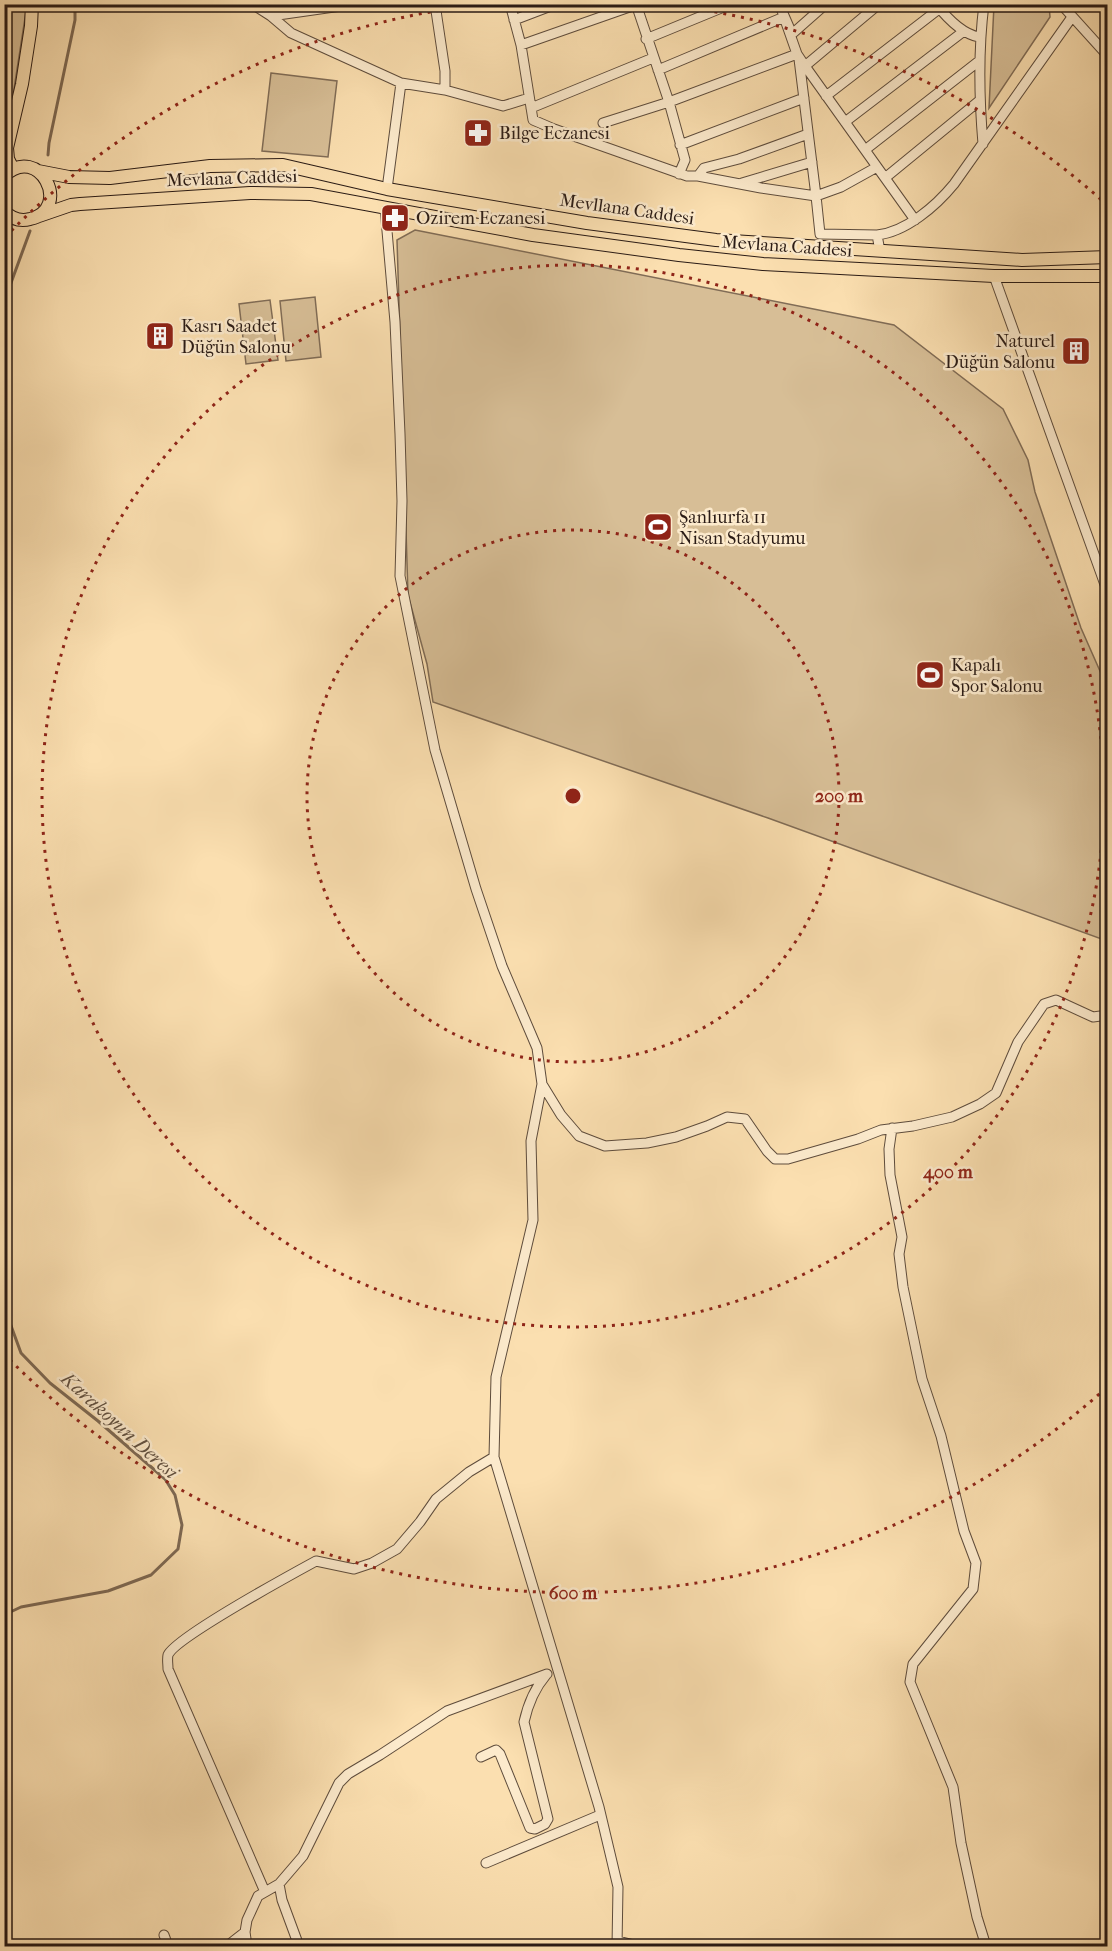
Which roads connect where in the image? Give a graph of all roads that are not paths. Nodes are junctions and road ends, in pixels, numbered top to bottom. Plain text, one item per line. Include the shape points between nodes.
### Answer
1 (32, 4) edge
2 (252, 4) edge
3 (355, 4) edge
4 (435, 4) edge
5 (510, 4) edge
6 (556, 4) edge
7 (731, 4) edge
8 (779, 4) edge
9 (826, 4) edge
10 (879, 4) edge
11 (984, 4) edge
12 (1061, 4) edge
13 (637, 5) edge
14 (938, 7) edge
15 (271, 16) junction
16 (1072, 17) junction
17 (514, 20) junction
18 (964, 31) junction
19 (792, 34) junction
20 (980, 37) junction
21 (646, 39) junction
22 (521, 45) junction
23 (798, 55) junction
24 (1107, 56) edge
25 (653, 58) junction
26 (979, 61) junction
27 (805, 66) junction
28 (658, 70) junction
29 (401, 83) junction
30 (444, 90) junction
31 (826, 96) junction
32 (804, 98) junction
33 (979, 101) junction
34 (669, 102) junction
35 (530, 103) junction
36 (845, 122) junction
37 (603, 123) dead end
38 (808, 134) junction
39 (983, 144) junction
40 (680, 145) junction
41 (865, 150) junction
42 (812, 162) junction
43 (877, 167) junction
44 (38, 171) junction
45 (9, 172) edge
46 (679, 174) junction
47 (698, 176) junction
48 (885, 178) junction
49 (739, 183) junction
50 (387, 189) junction
51 (816, 196) junction
52 (385, 208) junction
53 (8, 215) edge
54 (39, 216) junction
55 (915, 220) junction
56 (877, 235) junction
57 (880, 251) junction
58 (1107, 257) edge
59 (994, 276) junction
60 (1107, 276) edge
61 (1107, 593) edge
62 (1107, 1015) edge
63 (542, 1084) junction
64 (892, 1128) junction
65 (494, 1456) junction
66 (557, 1667) junction
67 (547, 1674) junction
68 (481, 1757) dead end
69 (600, 1815) junction
70 (486, 1863) dead end
71 (279, 1884) junction
72 (265, 1892) junction
73 (245, 1932) junction
74 (164, 1935) dead end
75 (617, 1944) edge
76 (168, 1947) edge
77 (227, 1947) edge
78 (247, 1947) edge
79 (299, 1947) edge
80 (638, 1947) edge
81 (986, 1947) edge

1 - 45 main road via 7,148
2 - 15 street
3 - 15 street
4 - 30 street
5 - 17 street
6 - 17 street
7 - 21 street
8 - 19 street
9 - 19 street
10 - 27 street
11 - 20 street
12 - 16 street
13 - 21 street
13 - 22 street
14 - 18 street
14 - 31 street
15 - 29 street via 291,33
16 - 24 street
16 - 39 street
17 - 22 street
18 - 20 street
18 - 36 street
19 - 23 street
19 - 28 street via 784,17
20 - 26 street
21 - 25 street
22 - 35 street
23 - 27 street
23 - 32 street
23 - 34 street
25 - 28 street
25 - 35 street
26 - 33 street
26 - 41 street
27 - 31 street
28 - 34 street
29 - 30 street
29 - 50 street
30 - 35 street via 504,106
31 - 36 street
32 - 38 street
32 - 40 street
33 - 39 street
33 - 48 street
34 - 37 street
34 - 40 street
35 - 46 street via 533,120
36 - 41 street
38 - 42 street
38 - 47 street via 704,168
39 - 55 street via 944,197
40 - 46 street via 685,160
41 - 43 street
42 - 49 street
42 - 51 street
43 - 48 street
43 - 51 street
44 - 45 main road, Mevllana Caddesi via 30,168
44 - 50 main road, Mevllana Caddesi via 110,178 210,166 284,165
44 - 54 main road via 51,193
46 - 47 street
47 - 49 street
48 - 55 street
49 - 51 street
50 - 57 main road, Mevllana Caddesi via 716,240
51 - 56 street via 820,234
52 - 54 main road, Mevlana Caddesi via 312,194 250,193 71,205
52 - 59 main road, Mevlana Caddesi via 533,235 690,256 763,264
52 - 63 street via 400,423 400,576 435,750 479,900 537,1048
53 - 54 main road, Mevlana Caddesi via 23,220
55 - 56 street
56 - 57 street
57 - 58 main road, Mevllana Caddesi via 1022,260
59 - 60 main road, Mevlana Caddesi
59 - 61 street
62 - 64 street via 1093,1017 1056,1000 1044,1004 1018,1042 996,1093 952,1117
63 - 64 street via 579,1136 605,1146 676,1137 726,1117 745,1119 775,1159 788,1159
63 - 65 street via 531,1141 532,1220 496,1377
64 - 81 street via 890,1175 902,1237 903,1287 922,1379 976,1563 973,1589 913,1664 910,1682 953,1786 961,1844
65 - 66 street
65 - 72 street via 436,1499 397,1549 354,1569 316,1561 188,1637 167,1656 168,1669
66 - 67 street
66 - 69 street
67 - 68 street via 536,1687 524,1722 548,1819 545,1824 530,1828 500,1754 496,1750
67 - 71 street via 447,1711 348,1774 339,1783 303,1856
69 - 70 street
69 - 75 street via 618,1887
71 - 72 street
71 - 79 street
72 - 73 street via 258,1896
73 - 77 street
73 - 78 street
74 - 76 street
75 - 80 street

